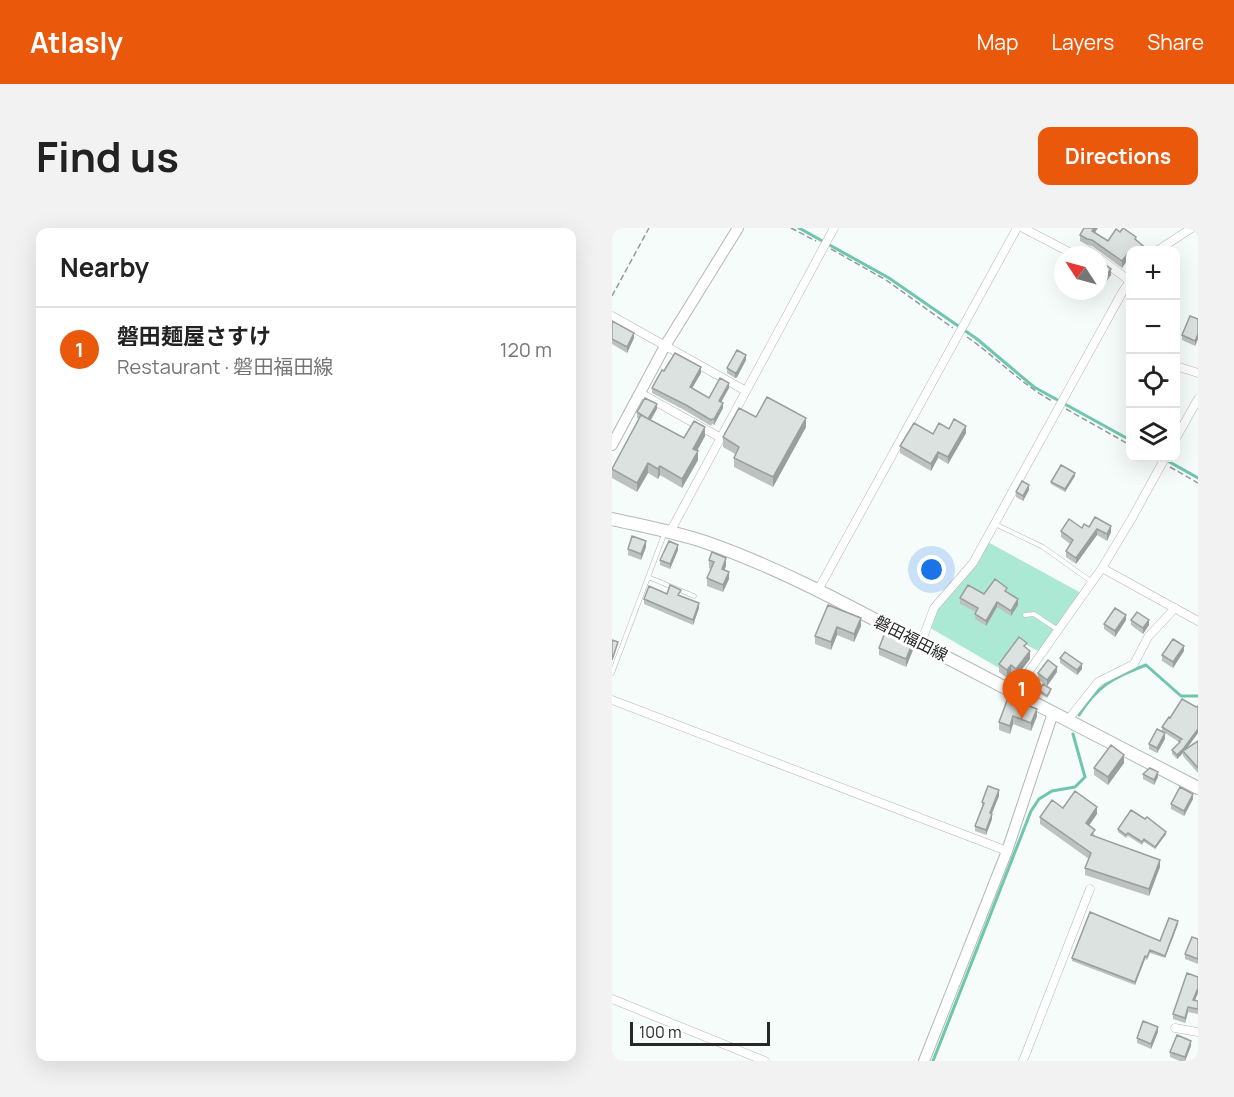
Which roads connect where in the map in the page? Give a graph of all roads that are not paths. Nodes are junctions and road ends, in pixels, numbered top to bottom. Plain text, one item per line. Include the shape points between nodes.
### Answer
1 (738, 228) edge
2 (834, 228) edge
3 (1017, 228) edge
4 (1023, 228) edge
5 (1192, 228) edge
6 (1058, 246) edge
7 (1164, 246) edge
8 (1108, 265) edge
9 (1126, 278) edge
10 (1126, 287) edge
11 (612, 316) edge
12 (665, 346) junction
13 (1180, 367) edge
14 (1198, 373) edge
15 (746, 391) junction
16 (640, 393) junction
17 (1198, 399) edge
18 (1180, 431) edge
19 (721, 438) junction
20 (612, 445) edge
21 (1162, 462) edge
22 (612, 519) edge
23 (995, 525) junction
24 (668, 532) junction
25 (1102, 568) junction
26 (648, 577) junction
27 (1092, 582) junction
28 (818, 590) junction
29 (694, 596) dead end
30 (1175, 608) junction
31 (1025, 615) dead end
32 (1198, 621) edge
33 (1058, 630) junction
34 (921, 644) junction
35 (612, 673) edge
36 (1015, 691) junction
37 (612, 700) edge
38 (1053, 713) junction
39 (1068, 720) junction
40 (1198, 788) edge
41 (1007, 851) junction
42 (1090, 889) dead end
43 (612, 999) edge
44 (1175, 1028) dead end
45 (1198, 1032) edge
46 (765, 1061) edge
47 (924, 1061) edge
48 (1023, 1061) edge

1 - 12 street
2 - 15 street
3 - 28 street
4 - 6 street
5 - 7 street
8 - 9 street
10 - 23 street
11 - 12 street
12 - 15 street
12 - 16 street
13 - 14 street
15 - 19 street
16 - 19 street
16 - 20 street
17 - 18 street
19 - 24 street
21 - 25 street
22 - 24 main road, 磐田福田線
23 - 27 lane via 1043,547
23 - 34 street via 973,563 934,608
24 - 26 lane
24 - 28 main road, 磐田福田線 via 704,542
25 - 27 street
25 - 30 street
26 - 29 lane
26 - 35 lane
27 - 33 street
28 - 34 main road, 磐田福田線
30 - 32 street
30 - 39 street via 1148,638 1134,664 1098,682
31 - 33 lane via 1034,614
33 - 36 street
34 - 36 main road, 磐田福田線
36 - 38 main road, 磐田福田線
37 - 41 street
38 - 39 main road, 磐田福田線
38 - 41 street
39 - 40 main road, 磐田福田線
41 - 47 street
42 - 48 street
43 - 46 street
44 - 45 street

